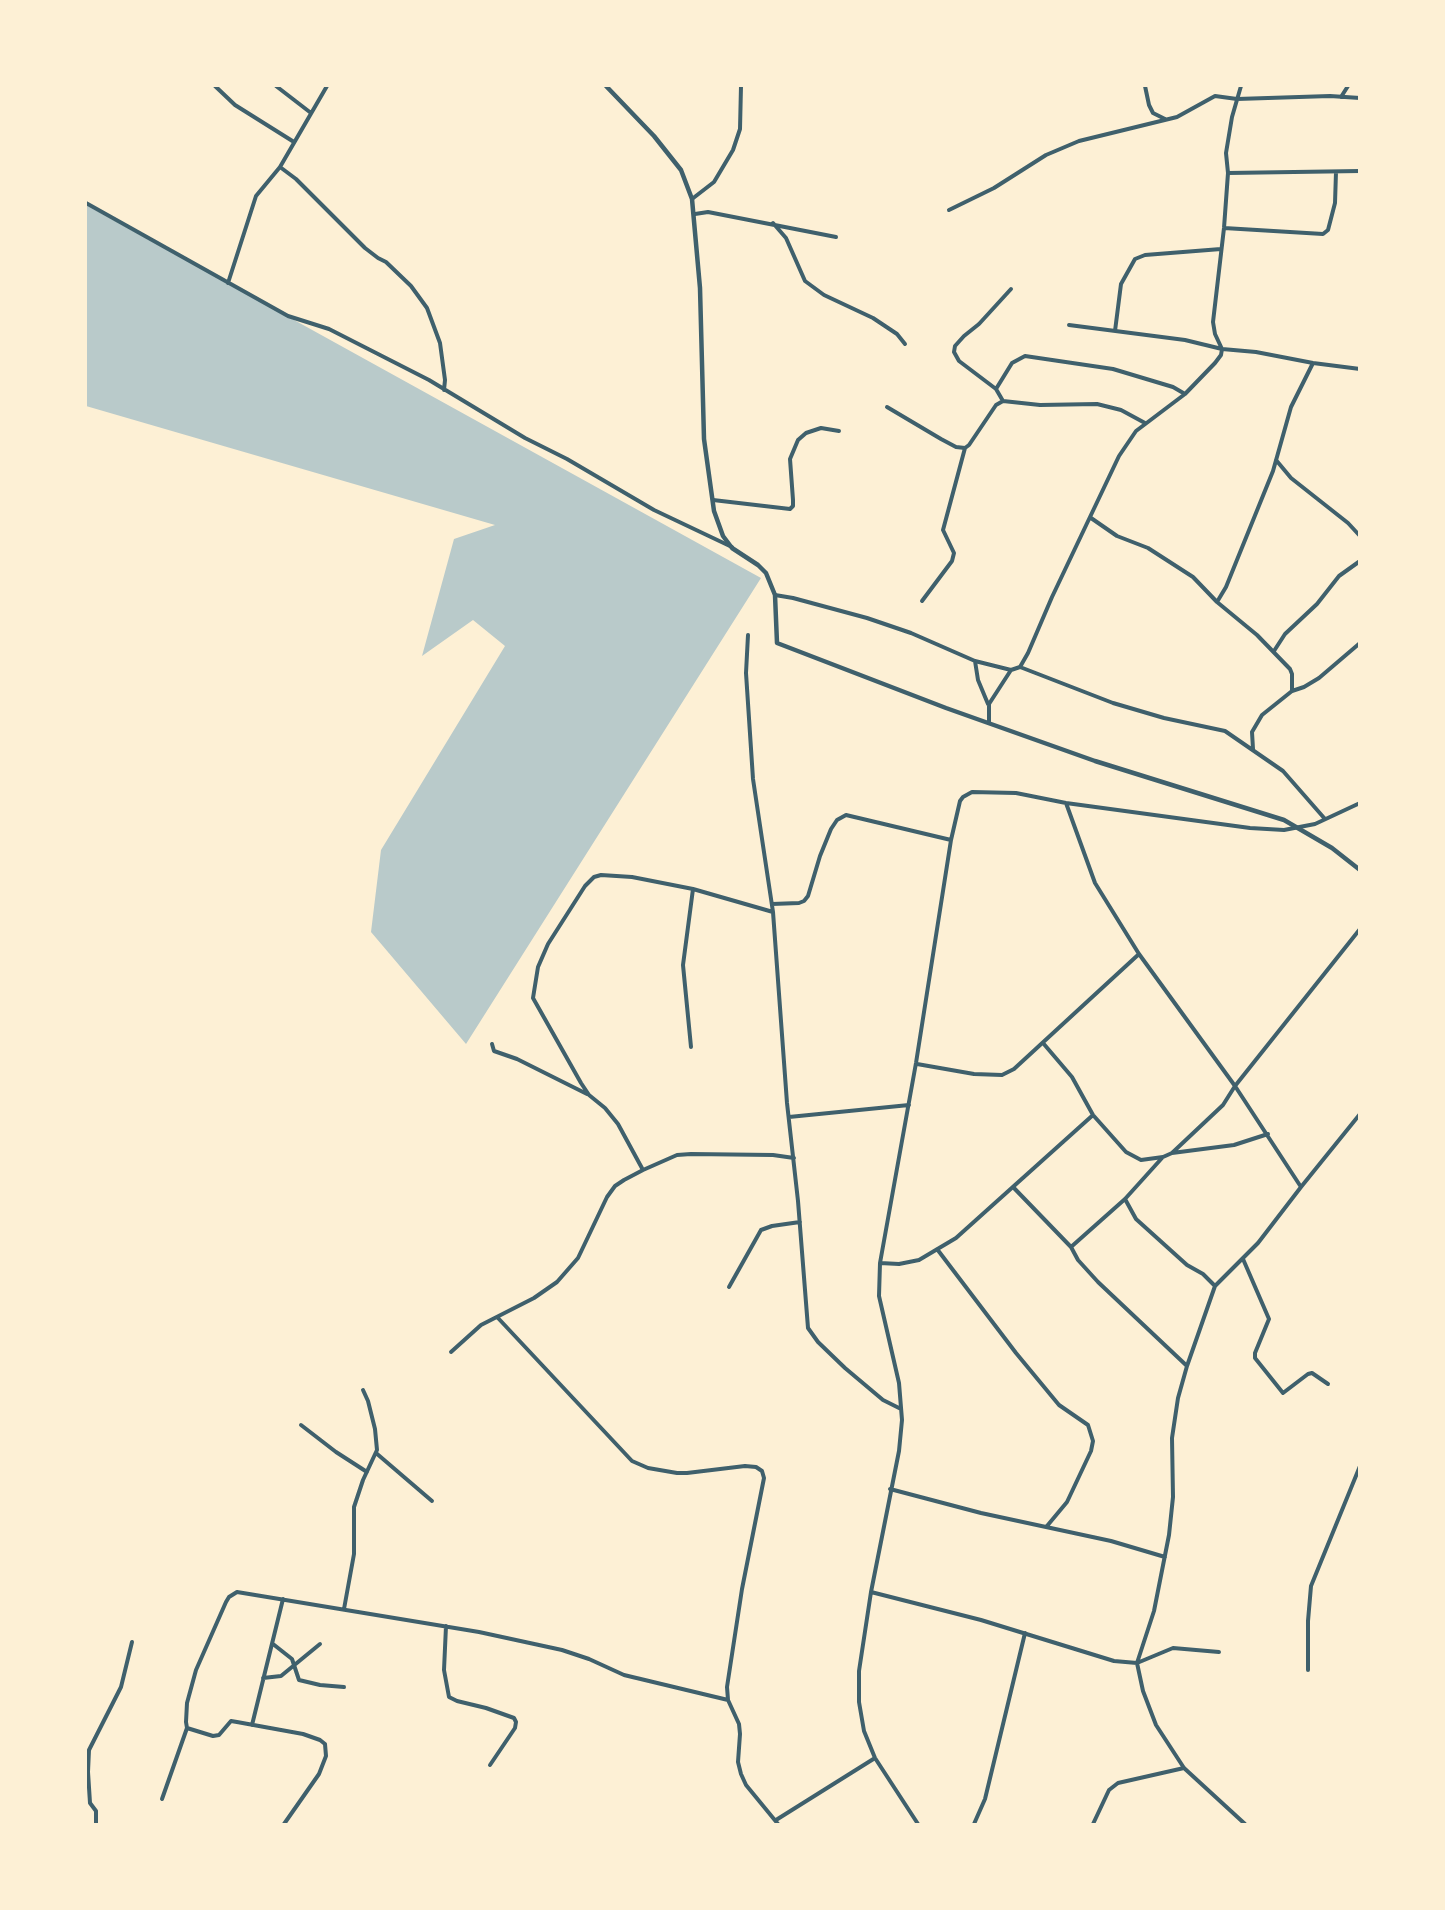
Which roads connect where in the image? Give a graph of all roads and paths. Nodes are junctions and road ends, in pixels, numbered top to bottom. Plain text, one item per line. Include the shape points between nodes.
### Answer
1 (215, 86) edge
2 (276, 86) edge
3 (327, 86) edge
4 (606, 86) edge
5 (741, 86) edge
6 (1145, 86) edge
7 (1241, 86) edge
8 (1348, 86) edge
9 (1341, 97) junction
10 (1359, 98) edge
11 (1237, 99) junction
12 (311, 113) junction
13 (1165, 120) junction
14 (294, 142) junction
15 (280, 166) junction
16 (1359, 171) edge
17 (1227, 172) junction
18 (1336, 172) junction
19 (692, 199) junction
20 (86, 203) edge
21 (950, 210) dead end
22 (695, 214) junction
23 (773, 224) junction
24 (1224, 228) junction
25 (836, 237) dead end
26 (1221, 249) junction
27 (228, 283) junction
28 (1011, 289) dead end
29 (1069, 325) dead end
30 (1115, 331) junction
31 (905, 344) dead end
32 (1222, 349) junction
33 (1313, 363) junction
34 (1359, 369) edge
35 (996, 389) junction
36 (444, 390) junction
37 (1185, 394) junction
38 (1003, 401) junction
39 (887, 407) dead end
40 (1145, 423) junction
41 (839, 430) dead end
42 (965, 448) junction
43 (1275, 460) junction
44 (713, 500) junction
45 (1091, 518) junction
46 (1359, 536) edge
47 (732, 548) junction
48 (1359, 561) edge
49 (775, 595) junction
50 (922, 601) dead end
51 (1217, 602) junction
52 (748, 635) dead end
53 (1359, 643) edge
54 (1274, 651) junction
55 (975, 661) junction
56 (1020, 667) junction
57 (1011, 670) junction
58 (1292, 691) junction
59 (989, 704) junction
60 (989, 723) junction
61 (1253, 750) junction
62 (1066, 803) junction
63 (1359, 803) edge
64 (1325, 819) junction
65 (1299, 827) junction
66 (951, 840) junction
67 (1359, 870) edge
68 (693, 889) junction
69 (772, 904) junction
70 (773, 912) junction
71 (1359, 929) edge
72 (1139, 954) junction
73 (1043, 1043) junction
74 (492, 1044) dead end
75 (691, 1047) dead end
76 (916, 1064) junction
77 (1235, 1086) junction
78 (589, 1095) junction
79 (909, 1105) junction
80 (1359, 1114) edge
81 (1093, 1115) junction
82 (789, 1117) junction
83 (1269, 1134) junction
84 (1172, 1154) junction
85 (1163, 1157) junction
86 (794, 1158) junction
87 (643, 1170) junction
88 (1013, 1187) junction
89 (1300, 1187) junction
90 (1125, 1199) junction
91 (800, 1222) junction
92 (1071, 1247) junction
93 (937, 1249) junction
94 (1244, 1259) junction
95 (880, 1263) junction
96 (1215, 1286) junction
97 (729, 1287) dead end
98 (498, 1318) junction
99 (451, 1352) dead end
100 (1186, 1366) junction
101 (1328, 1384) dead end
102 (363, 1390) dead end
103 (901, 1408) junction
104 (301, 1425) dead end
105 (376, 1453) junction
106 (1359, 1466) edge
107 (367, 1472) junction
108 (890, 1489) junction
109 (432, 1501) dead end
110 (1047, 1526) junction
111 (1165, 1557) junction
112 (871, 1592) junction
113 (283, 1599) junction
114 (344, 1609) junction
115 (446, 1626) junction
116 (1025, 1633) junction
117 (132, 1642) dead end
118 (273, 1644) junction
119 (320, 1644) dead end
120 (1219, 1652) dead end
121 (1137, 1663) junction
122 (295, 1667) junction
123 (1308, 1670) dead end
124 (263, 1678) junction
125 (344, 1687) dead end
126 (728, 1700) junction
127 (252, 1725) junction
128 (187, 1728) junction
129 (875, 1758) junction
130 (490, 1765) dead end
131 (1184, 1768) junction
132 (162, 1799) dead end
133 (777, 1822) edge
134 (96, 1824) edge
135 (284, 1824) edge
136 (918, 1824) edge
137 (974, 1824) edge
138 (1093, 1824) edge
139 (1245, 1824) edge

1 - 14 street via 235,105
2 - 12 street
3 - 12 street
4 - 19 street via 681,170
5 - 19 street via 740,129 733,150 714,182
6 - 13 street via 1153,113
7 - 11 street
8 - 9 street
9 - 10 street
9 - 11 street
11 - 13 street via 1215,96
11 - 17 street via 1226,153
12 - 14 street
13 - 21 street via 1079,141 1046,155
14 - 15 street
15 - 27 street via 256,196
15 - 36 street via 365,248 393,268 422,300 440,343
16 - 18 street
17 - 18 street
17 - 24 street
18 - 24 street via 1335,202 1328,230 1323,234
19 - 22 street
20 - 27 street
22 - 23 street via 708,212
22 - 44 street via 704,439
23 - 25 street
23 - 31 street via 786,238 805,281 815,290 873,318
24 - 26 street
26 - 30 street via 1135,259 1121,284
26 - 32 street via 1213,322
27 - 36 street via 288,316 334,331
28 - 35 street via 964,336 954,352 958,361
29 - 30 street
30 - 32 street
32 - 33 street
32 - 37 street via 1215,363
33 - 34 street
33 - 43 street via 1291,407
35 - 37 street via 1012,363 1018,358 1034,357 1134,374
35 - 38 street
36 - 47 street via 654,510
37 - 40 street
38 - 40 street via 1097,404 1121,410
38 - 42 street
39 - 42 street via 956,447
40 - 45 street via 1119,456
41 - 44 street via 821,428 806,433 793,448 790,509
42 - 50 street via 943,530 954,553 952,561
43 - 46 street
43 - 51 street
44 - 47 street via 718,525
45 - 51 street via 1193,577
45 - 56 street
47 - 49 street via 766,573
48 - 54 street via 1339,576
49 - 55 street via 867,618
49 - 60 street via 779,645
51 - 54 street
52 - 69 street via 746,673 753,779
53 - 58 street via 1319,678
54 - 58 street via 1290,669
55 - 57 street
55 - 59 street via 978,680
56 - 57 street
56 - 61 street via 1113,703 1225,731
57 - 59 street
58 - 61 street via 1255,725
59 - 60 street
60 - 65 street
61 - 64 street via 1283,771
62 - 65 street via 1250,828 1284,831
62 - 66 street via 1016,793 972,792 960,801
62 - 72 street via 1095,884
63 - 64 street
64 - 65 street
65 - 67 street
66 - 69 street via 846,814 831,829 804,901
66 - 76 street
68 - 70 street
68 - 75 street via 684,965
68 - 78 street via 609,874 596,876 585,886 548,944 538,967 532,998
69 - 70 street
70 - 82 street
71 - 77 street
72 - 73 street
72 - 77 street
73 - 76 street via 1002,1075
73 - 81 street via 1072,1077
74 - 78 street via 494,1051
76 - 79 street
77 - 83 street
77 - 84 street via 1223,1105
78 - 87 street via 618,1124
79 - 82 street
79 - 95 street
80 - 89 street
81 - 85 street via 1133,1157
81 - 88 street
82 - 86 street
83 - 84 street via 1234,1145
83 - 89 street
84 - 85 street
85 - 90 street
86 - 87 street via 677,1155
86 - 91 street
87 - 98 street via 611,1191 578,1258 557,1282
88 - 92 street
88 - 93 street via 956,1238
89 - 94 street
90 - 92 street
90 - 96 street via 1136,1219
91 - 97 street via 761,1230
91 - 103 street via 810,1332 868,1388
92 - 100 street via 1098,1282
93 - 95 street via 919,1260
93 - 110 street via 1059,1405 1088,1425 1093,1441 1091,1451 1067,1502
94 - 96 street
94 - 101 street via 1269,1319 1255,1358 1283,1393 1312,1373
95 - 103 street via 879,1296
96 - 100 street
98 - 99 street via 481,1324
98 - 126 street via 632,1461 677,1473 745,1466 762,1471 764,1478 742,1589
100 - 111 street via 1173,1438 1173,1497
102 - 105 street via 375,1429
103 - 108 street via 899,1451
104 - 107 street
105 - 107 street
105 - 109 street
106 - 123 street via 1311,1586
107 - 114 street via 354,1507 354,1554
108 - 110 street
108 - 112 street
110 - 111 street
111 - 121 street via 1154,1611
112 - 116 street
112 - 129 street via 859,1671 859,1702 864,1731
113 - 114 street
113 - 118 street
113 - 128 street via 237,1592 226,1602 196,1670 187,1704
114 - 115 street
115 - 126 street via 562,1650 624,1674
115 - 130 street via 444,1670 449,1697 514,1718 516,1722
116 - 121 street via 1100,1658
116 - 137 street via 985,1799
117 - 134 street via 121,1687 89,1750 87,1772
118 - 122 street via 290,1657
118 - 124 street
119 - 122 street
120 - 121 street via 1173,1647
121 - 131 street via 1156,1725
122 - 124 street via 281,1676
122 - 125 street via 300,1680
124 - 127 street
126 - 133 street via 739,1724 741,1774
127 - 128 street via 231,1721 217,1736
127 - 135 street via 303,1734 325,1744 320,1774
128 - 132 street
129 - 133 street
129 - 136 street
131 - 138 street via 1118,1783 1109,1790
131 - 139 street

